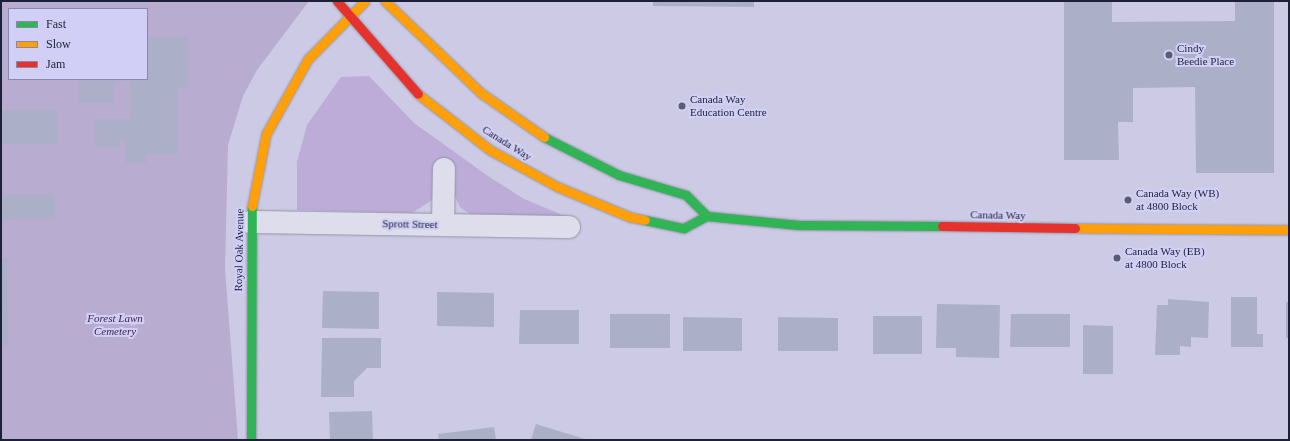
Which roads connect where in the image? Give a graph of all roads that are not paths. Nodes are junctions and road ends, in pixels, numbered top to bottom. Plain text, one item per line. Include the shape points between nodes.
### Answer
1 (337, 1) edge
2 (365, 1) edge
3 (385, 1) edge
4 (348, 17) junction
5 (444, 169) dead end
6 (707, 216) junction
7 (250, 222) junction
8 (443, 224) junction
9 (570, 226) dead end
10 (1289, 230) edge
11 (251, 440) edge

1 - 4 main road, Canada Way
2 - 4 main road, Royal Oak Avenue
3 - 6 main road via 481,93 516,120 550,142 619,175 686,196
4 - 6 main road, Canada Way via 420,96 490,150 558,187 630,217 684,228
4 - 7 main road, Royal Oak Avenue via 308,59 266,134 257,170
5 - 8 street
6 - 10 main road, Canada Way via 799,225
7 - 8 street, Sprott Street
7 - 11 main road, Royal Oak Avenue
8 - 9 street, Sprott Street

